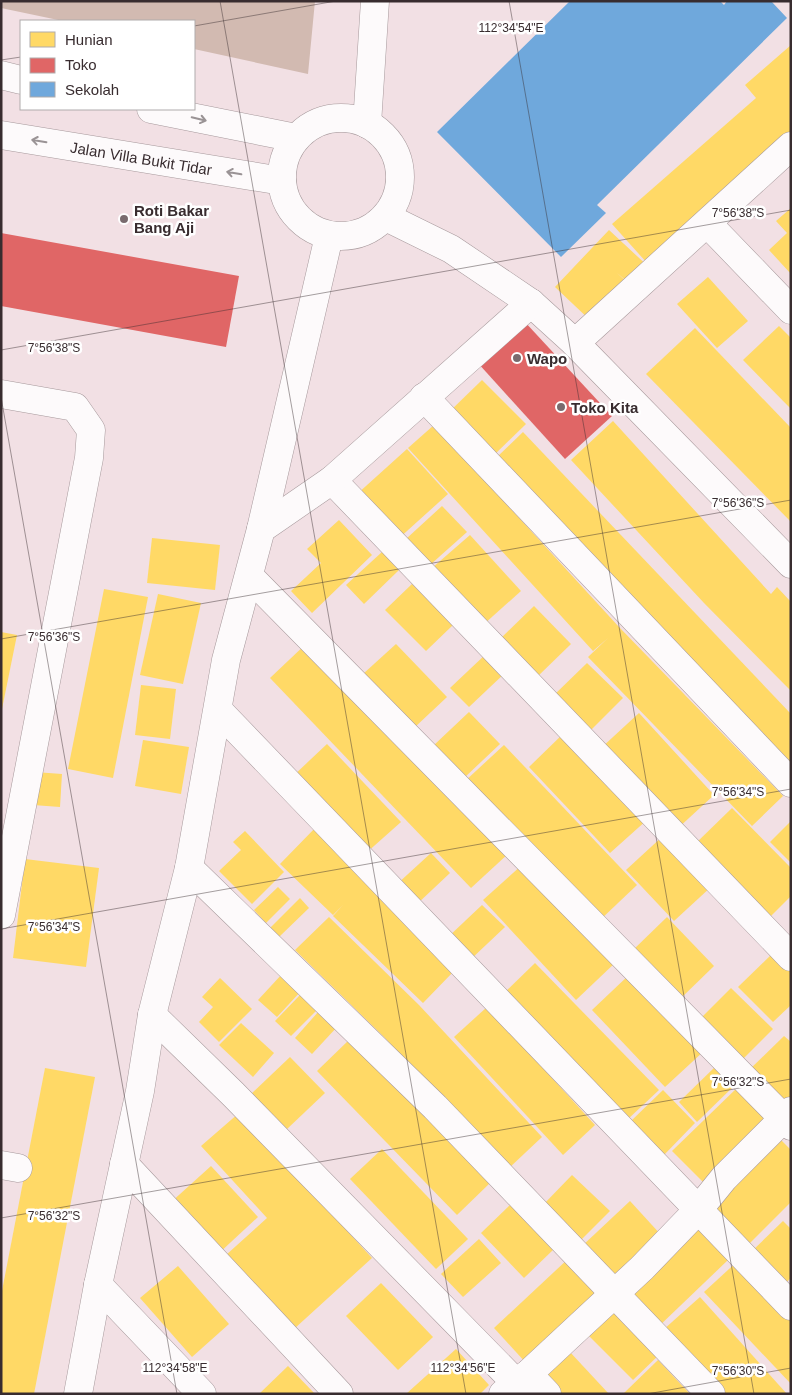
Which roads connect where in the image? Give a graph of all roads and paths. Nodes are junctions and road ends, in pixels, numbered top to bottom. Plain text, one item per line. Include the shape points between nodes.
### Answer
1 (375, 1) edge
2 (1, 75) edge
3 (20, 80) edge
4 (156, 110) edge
5 (367, 124) junction
6 (1, 135) edge
7 (296, 138) junction
8 (791, 146) edge
9 (282, 181) junction
10 (386, 217) junction
11 (708, 224) junction
12 (329, 236) junction
13 (531, 303) junction
14 (791, 310) edge
15 (575, 343) junction
16 (1, 394) edge
17 (424, 398) junction
18 (332, 480) junction
19 (261, 529) junction
20 (791, 564) edge
21 (250, 577) junction
22 (218, 710) junction
23 (791, 783) edge
24 (189, 868) junction
25 (1, 915) edge
26 (791, 957) edge
27 (152, 1015) junction
28 (788, 1118) edge
29 (124, 1164) junction
30 (698, 1210) junction
31 (98, 1284) junction
32 (613, 1294) junction
33 (791, 1306) edge
34 (516, 1384) edge
35 (78, 1394) edge
36 (202, 1394) edge
37 (339, 1394) edge
38 (547, 1394) edge
39 (711, 1394) edge

1 - 5 street
2 - 3 street
4 -> 7 street
5 - 7 street via 351,119 332,119 315,124
5 - 10 street via 390,144 400,169 397,196
9 -> 6 street, Jalan Villa Bukit Tidar
7 - 9 street via 285,158
8 - 11 street
9 - 12 street via 288,204 298,219
10 - 12 street via 358,234
10 - 13 street via 451,249
11 - 14 street
11 - 15 street
12 - 19 street
13 - 15 street
13 - 17 street
15 - 20 street
16 - 25 street via 75,407 91,430 89,458
17 - 18 street
17 - 23 street
18 - 19 street
18 - 26 street
19 - 21 street
21 - 22 street via 226,660
21 - 28 street
22 - 24 street
22 - 30 street
24 - 27 street
24 - 32 street via 435,1107
27 - 29 street
27 - 34 street
28 - 30 street via 724,1178
29 - 31 street
29 - 37 street
30 - 32 street
30 - 33 street
31 - 35 street
31 - 36 street
32 - 34 street
32 - 39 street
34 - 38 street

